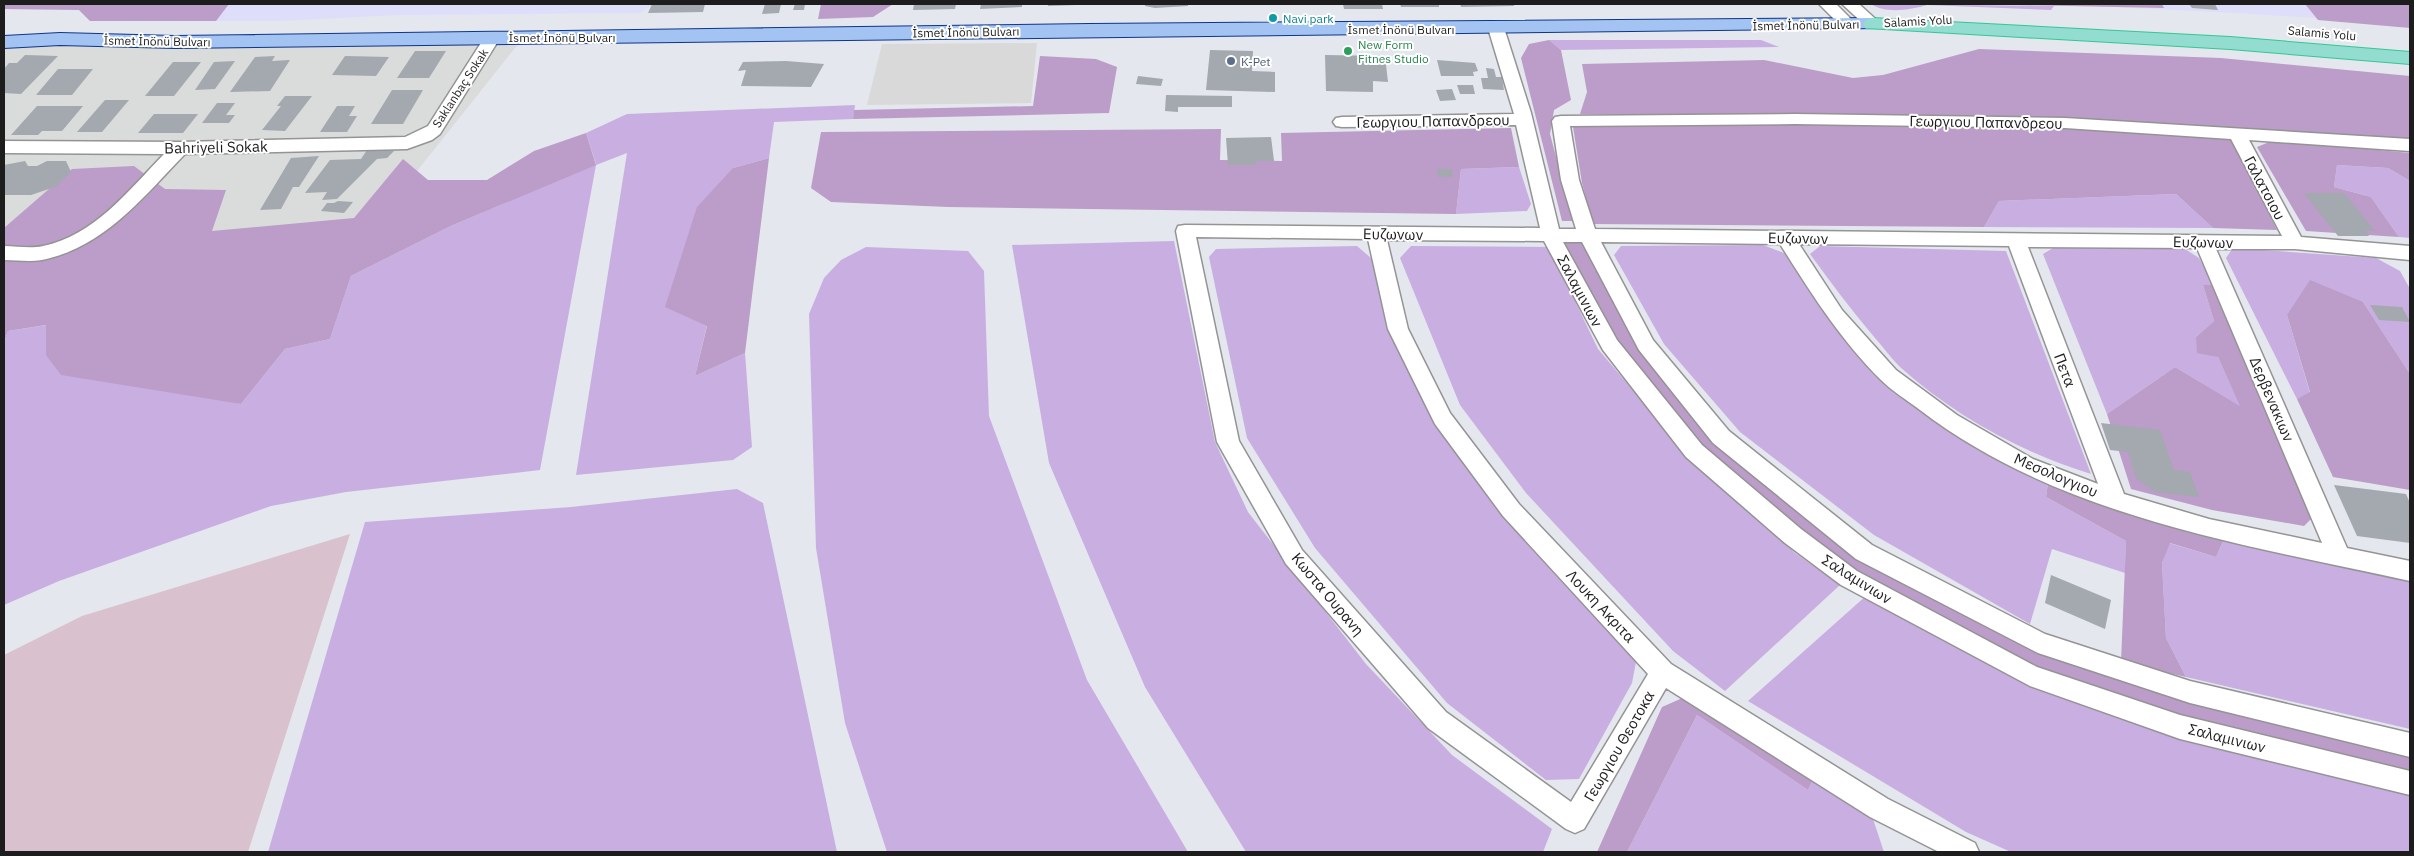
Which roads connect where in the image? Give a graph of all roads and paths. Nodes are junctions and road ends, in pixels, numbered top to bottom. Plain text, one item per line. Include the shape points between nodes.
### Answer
1 (1814, 4) edge
2 (1827, 4) edge
3 (1850, 4) edge
4 (1873, 24) junction
5 (1805, 26) junction
6 (1849, 26) junction
7 (1496, 28) junction
8 (4, 32) edge
9 (492, 38) junction
10 (60, 39) junction
11 (2410, 41) edge
12 (4, 42) edge
13 (2410, 58) edge
14 (1523, 116) junction
15 (1561, 121) joint
16 (1342, 122) dead end
17 (2236, 133) junction
18 (426, 136) joint
19 (2410, 145) edge
20 (4, 147) edge
21 (180, 148) junction
22 (1185, 231) joint
23 (1376, 234) junction
24 (1551, 236) junction
25 (1588, 236) junction
26 (1786, 238) junction
27 (2016, 240) junction
28 (2204, 242) junction
29 (2295, 243) junction
30 (4, 253) edge
31 (2407, 258) edge
32 (2115, 500) junction
33 (2339, 556) junction
34 (2410, 572) edge
35 (1662, 672) junction
36 (2410, 745) edge
37 (2410, 782) edge
38 (1576, 820) joint
39 (1966, 852) edge

1 - 5 main road
2 - 6 street
3 - 4 street
4 - 6 main road, İsmet İnönü Bulvarı
4 - 11 highway, Salamis Yolu via 1971,19 2216,24
4 - 13 highway, Salamis Yolu via 2230,43
5 - 6 main road, İsmet İnönü Bulvarı
5 - 7 main road, İsmet İnönü Bulvarı
7 - 9 main road, İsmet İnönü Bulvarı
7 - 14 street, Σαλαμινιων
8 - 10 main road, İsmet İnönü Bulvarı
9 - 10 main road, İsmet İnönü Bulvarı via 175,42
9 - 18 street, Saklanbaç Sokak via 440,122
10 - 12 main road, İsmet İnönü Bulvarı
14 - 16 street, Γεωργιου Παπανδρεου
14 - 24 street, Σαλαμινιων
15 - 17 street, Γεωργιου Παπανδρεου via 1795,119 2065,123
15 - 25 street, Σαλαμινιων via 1570,180
17 - 19 street, Γεωργιου Παπανδρεου
17 - 29 street, Γαλατσιου
18 - 21 street, Bahriyeli Sokak via 407,143
20 - 21 street, Bahriyeli Sokak
21 - 30 street via 104,224 72,243 42,253
22 - 23 street, Ευζωνων
22 - 38 street, Κωστα Ουρανη via 1228,442 1294,557 1437,720
23 - 24 street, Ευζωνων
23 - 35 street, Λουκη Ακριτα via 1398,329 1442,418 1511,510
24 - 25 street, Ευζωνων
24 - 37 street, Σαλαμινιων via 1610,345 1694,451 1793,536 1850,578 2030,675 2180,727
25 - 26 street, Ευζωνων
25 - 36 street, Σαλαμινιων via 1646,344 1721,437 1864,552 2038,642 2190,692
26 - 27 street, Ευζωνων
26 - 32 street, Μεσολογγιου via 1835,315 1889,375 1950,421 2025,465
27 - 28 street, Ευζωνων
27 - 32 street, Πετα
28 - 29 street, Ευζωνων
28 - 33 street, Δερβενακιων
29 - 31 street, Ευζωνων
32 - 33 street, Μεσολογγιου via 2209,528
33 - 34 street, Μεσολογγιου
35 - 38 street, Γεωργιου Θεοτοκα
35 - 39 street, Λουκη Ακριτα via 1879,808

